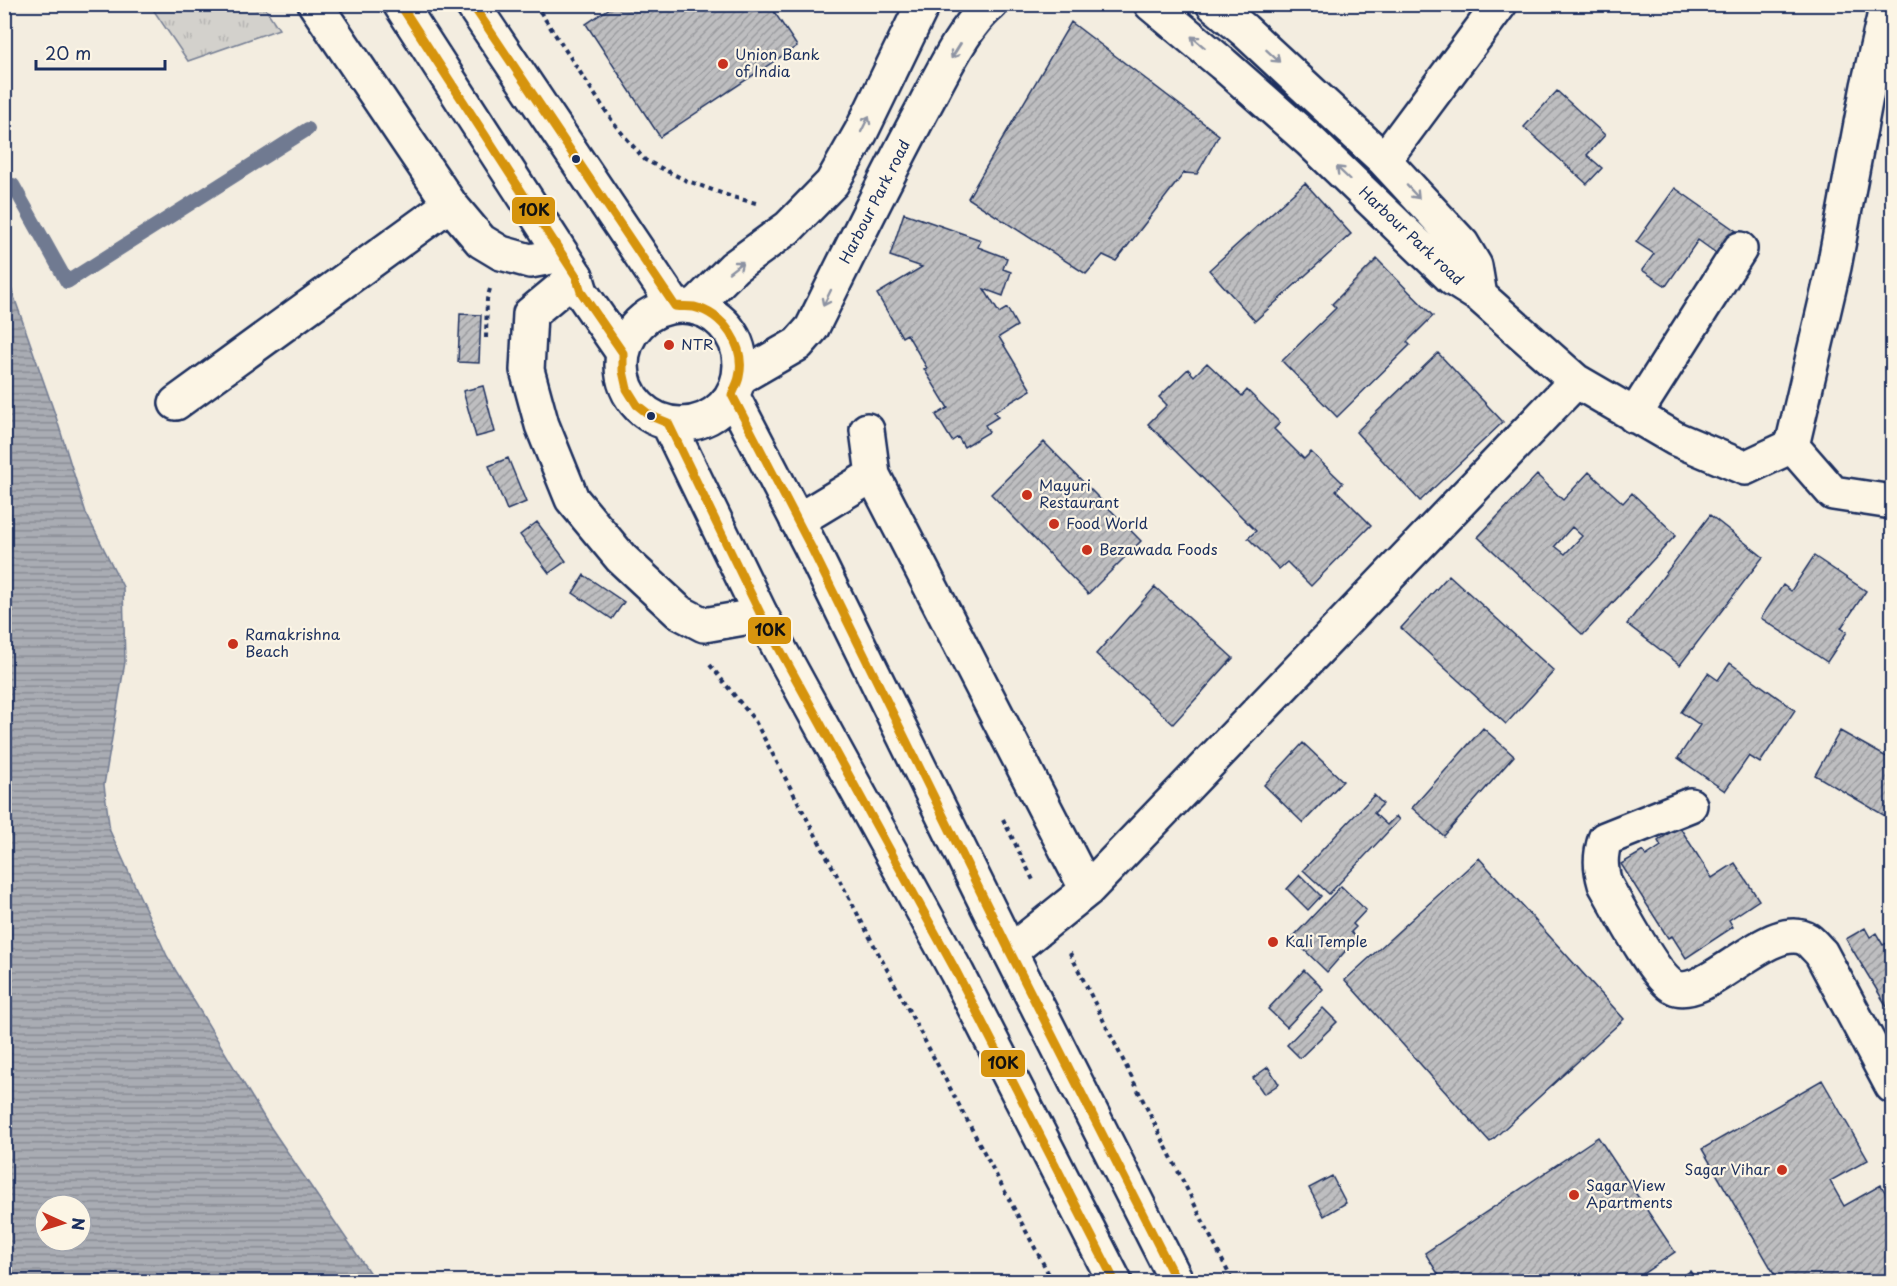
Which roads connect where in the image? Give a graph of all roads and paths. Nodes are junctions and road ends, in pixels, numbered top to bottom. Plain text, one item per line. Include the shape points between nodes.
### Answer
1 (315, 4) edge
2 (400, 4) edge
3 (472, 4) edge
4 (535, 4) edge
5 (923, 4) edge
6 (991, 4) edge
7 (1151, 4) edge
8 (1213, 4) edge
9 (1500, 4) edge
10 (1887, 4) edge
11 (1384, 160) junction
12 (450, 204) junction
13 (764, 204) dead end
14 (1740, 249) dead end
15 (569, 266) junction
16 (1480, 296) junction
17 (488, 299) dead end
18 (684, 307) junction
19 (486, 341) dead end
20 (623, 353) junction
21 (1576, 381) junction
22 (735, 387) junction
23 (176, 403) dead end
24 (1634, 416) junction
25 (668, 423) junction
26 (867, 430) dead end
27 (1792, 446) junction
28 (873, 475) junction
29 (1893, 502) edge
30 (797, 521) junction
31 (761, 615) junction
32 (707, 661) dead end
33 (1690, 805) dead end
34 (1087, 890) junction
35 (1010, 952) junction
36 (1893, 1086) edge
37 (1053, 1281) edge
38 (1115, 1281) edge
39 (1177, 1281) edge

1 - 12 street
2 - 15 street
3 - 18 street
4 - 13 path via 615,125 645,160 685,180
18 -> 5 street via 789,227 832,183
6 -> 22 street, Harbour Park road via 979,14 941,75 812,328 798,344
16 -> 7 street, Harbour Park road via 1453,279 1310,141
8 -> 11 street, Harbour Park road
9 - 11 street
10 - 27 street via 1834,267
11 -> 16 street, Harbour Park road via 1462,244 1475,266
12 - 15 street via 481,242 501,253
12 - 23 street
14 - 24 street
15 - 20 street via 581,292
15 - 31 street via 530,314 528,370 542,425 572,499 621,558 679,612 704,625
16 - 21 street, Harbour Park road
17 - 19 path
18 - 20 street via 658,311 642,321
18 - 22 street via 711,314 725,326 740,360
20 - 25 street via 622,371 637,405 651,417
21 - 24 street, Harbour Park road
21 - 34 street
22 - 25 street via 720,410 705,420
22 - 30 street
24 - 27 street, Harbour Park road via 1676,439 1745,468
25 - 31 street
26 - 28 street
27 - 29 street via 1833,493
28 - 30 street
28 - 34 street
30 - 35 street
31 - 38 street via 957,973
32 - 37 path via 755,721
33 - 36 street via 1605,839 1601,853 1605,884 1659,974 1674,988 1691,989 1774,940 1807,939 1821,953
34 - 35 street
35 - 39 street

